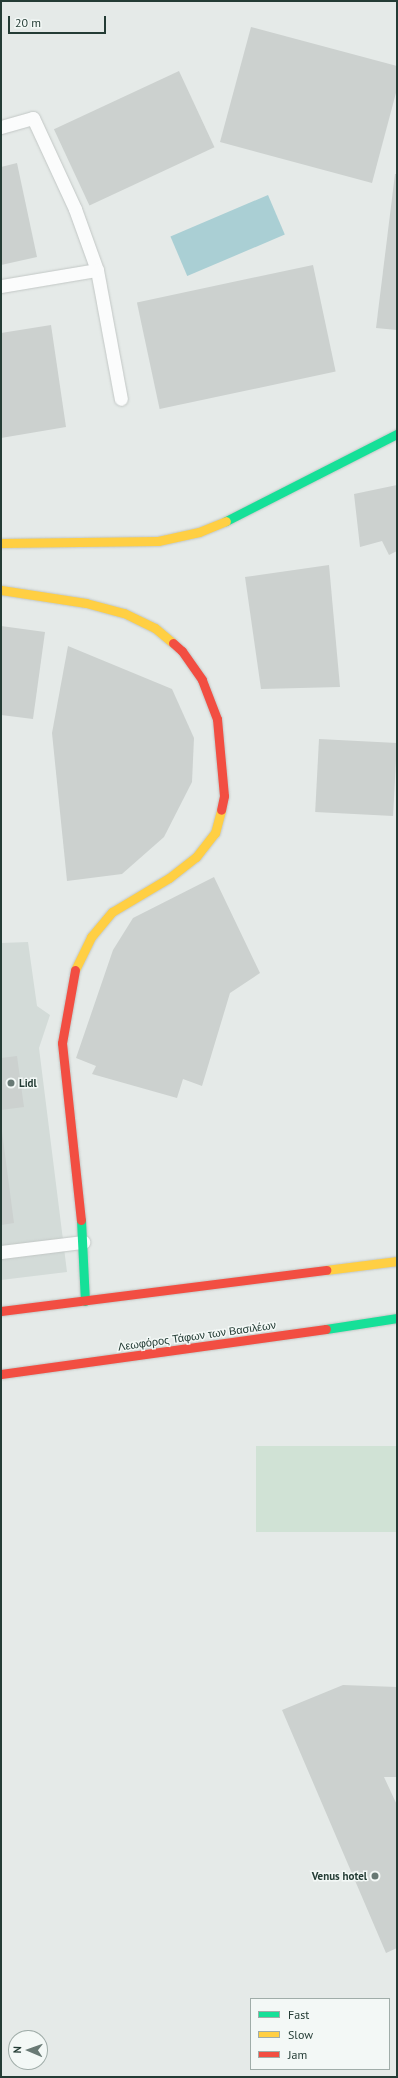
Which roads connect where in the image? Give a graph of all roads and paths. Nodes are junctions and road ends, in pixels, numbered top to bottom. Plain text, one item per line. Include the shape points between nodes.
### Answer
1 (1, 127) edge
2 (97, 270) junction
3 (1, 286) edge
4 (121, 399) dead end
5 (397, 434) edge
6 (1, 542) edge
7 (1, 590) edge
8 (83, 1242) junction
9 (1, 1252) edge
10 (397, 1261) edge
11 (85, 1301) junction
12 (1, 1311) edge
13 (397, 1318) edge
14 (1, 1374) edge

1 - 2 lane via 33,118 76,208
2 - 3 lane
2 - 4 lane
5 - 6 street via 246,513 199,532 158,541
7 - 8 street via 86,603 124,613 155,628 182,652 202,680 217,719 222,757 224,796 215,833 196,857 174,874 112,912 91,937 76,967 62,1043
8 - 9 lane
8 - 11 street
10 - 11 street
11 - 12 street
13 - 14 street, Λεωφόρος Τάφων των Βασιλέων

